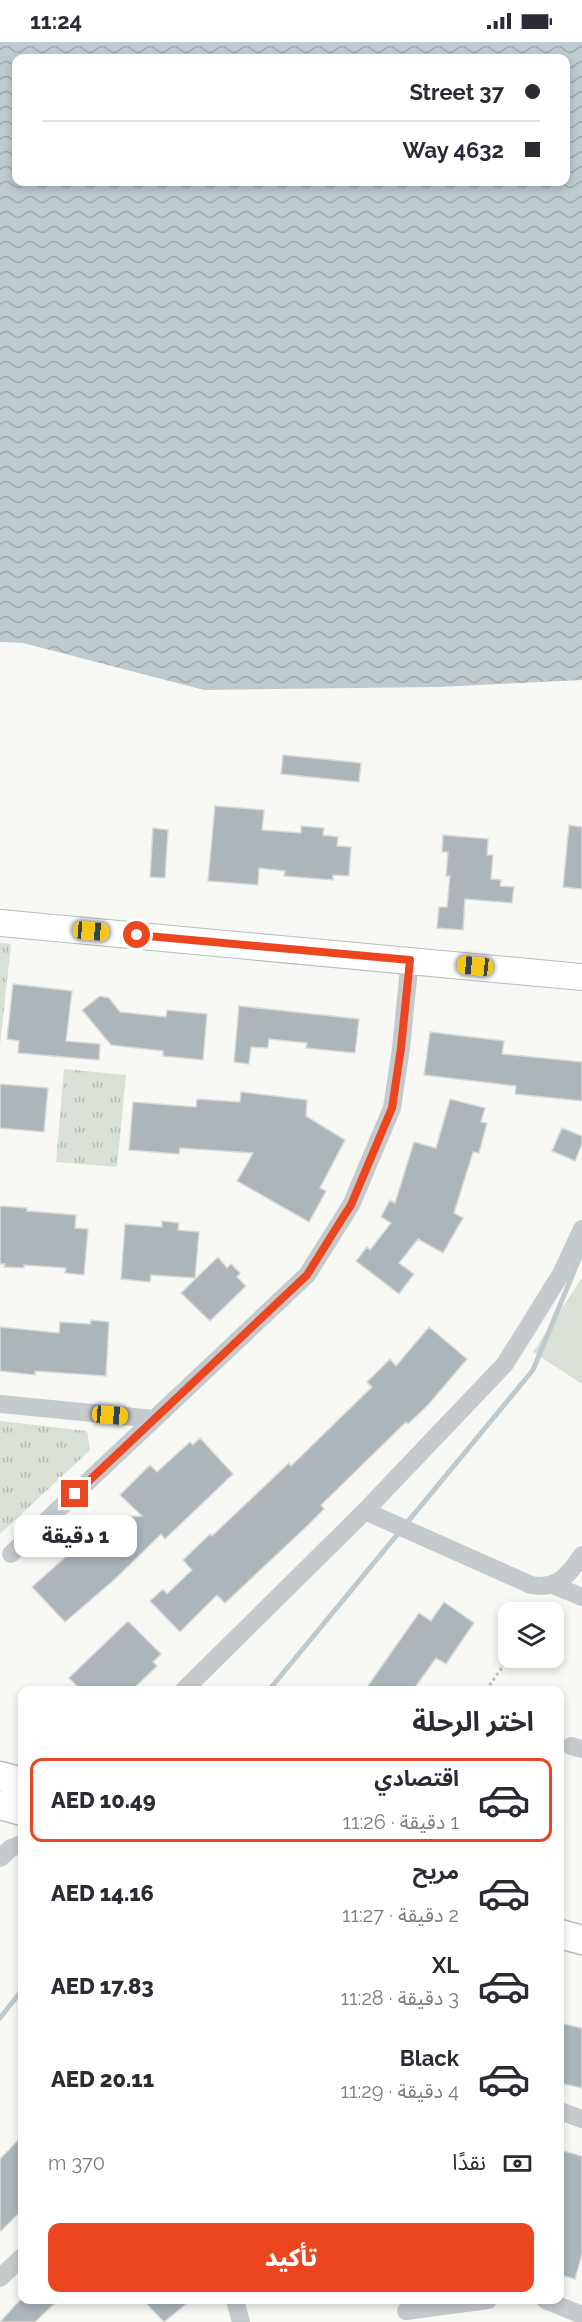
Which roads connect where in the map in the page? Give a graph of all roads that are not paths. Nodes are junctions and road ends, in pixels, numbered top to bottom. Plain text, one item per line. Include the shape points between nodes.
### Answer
1 (0, 923) edge
2 (410, 960) junction
3 (582, 977) edge
4 (582, 1229) edge
5 (0, 1404) edge
6 (154, 1419) junction
7 (364, 1511) junction
8 (11, 1554) dead end
9 (582, 1555) edge
10 (553, 1585) junction
11 (582, 1597) edge
12 (188, 1686) edge
13 (0, 1776) edge
14 (18, 1781) edge
15 (0, 1805) edge
16 (18, 1810) edge
17 (18, 1845) edge
18 (0, 1858) edge
19 (564, 1935) edge
20 (582, 1940) edge
21 (564, 1954) edge
22 (582, 1959) edge
23 (564, 2112) edge
24 (582, 2119) edge
25 (18, 2261) edge
26 (0, 2278) edge
27 (236, 2304) edge
28 (458, 2304) edge
29 (554, 2304) edge
30 (406, 2311) dead end
31 (582, 2316) edge
32 (241, 2322) edge

1 - 2 street
2 - 3 street
2 - 6 street via 392,1108 351,1205 307,1275
4 - 7 street via 561,1274 505,1364
5 - 6 street
6 - 8 street
7 - 10 street via 531,1585
7 - 12 street
9 - 10 street via 566,1577
10 - 11 street
13 - 14 main road
15 - 16 main road
17 - 18 street
19 - 20 main road
21 - 22 main road
23 - 24 street
25 - 26 street
27 - 32 street
28 - 30 street
29 - 31 street

